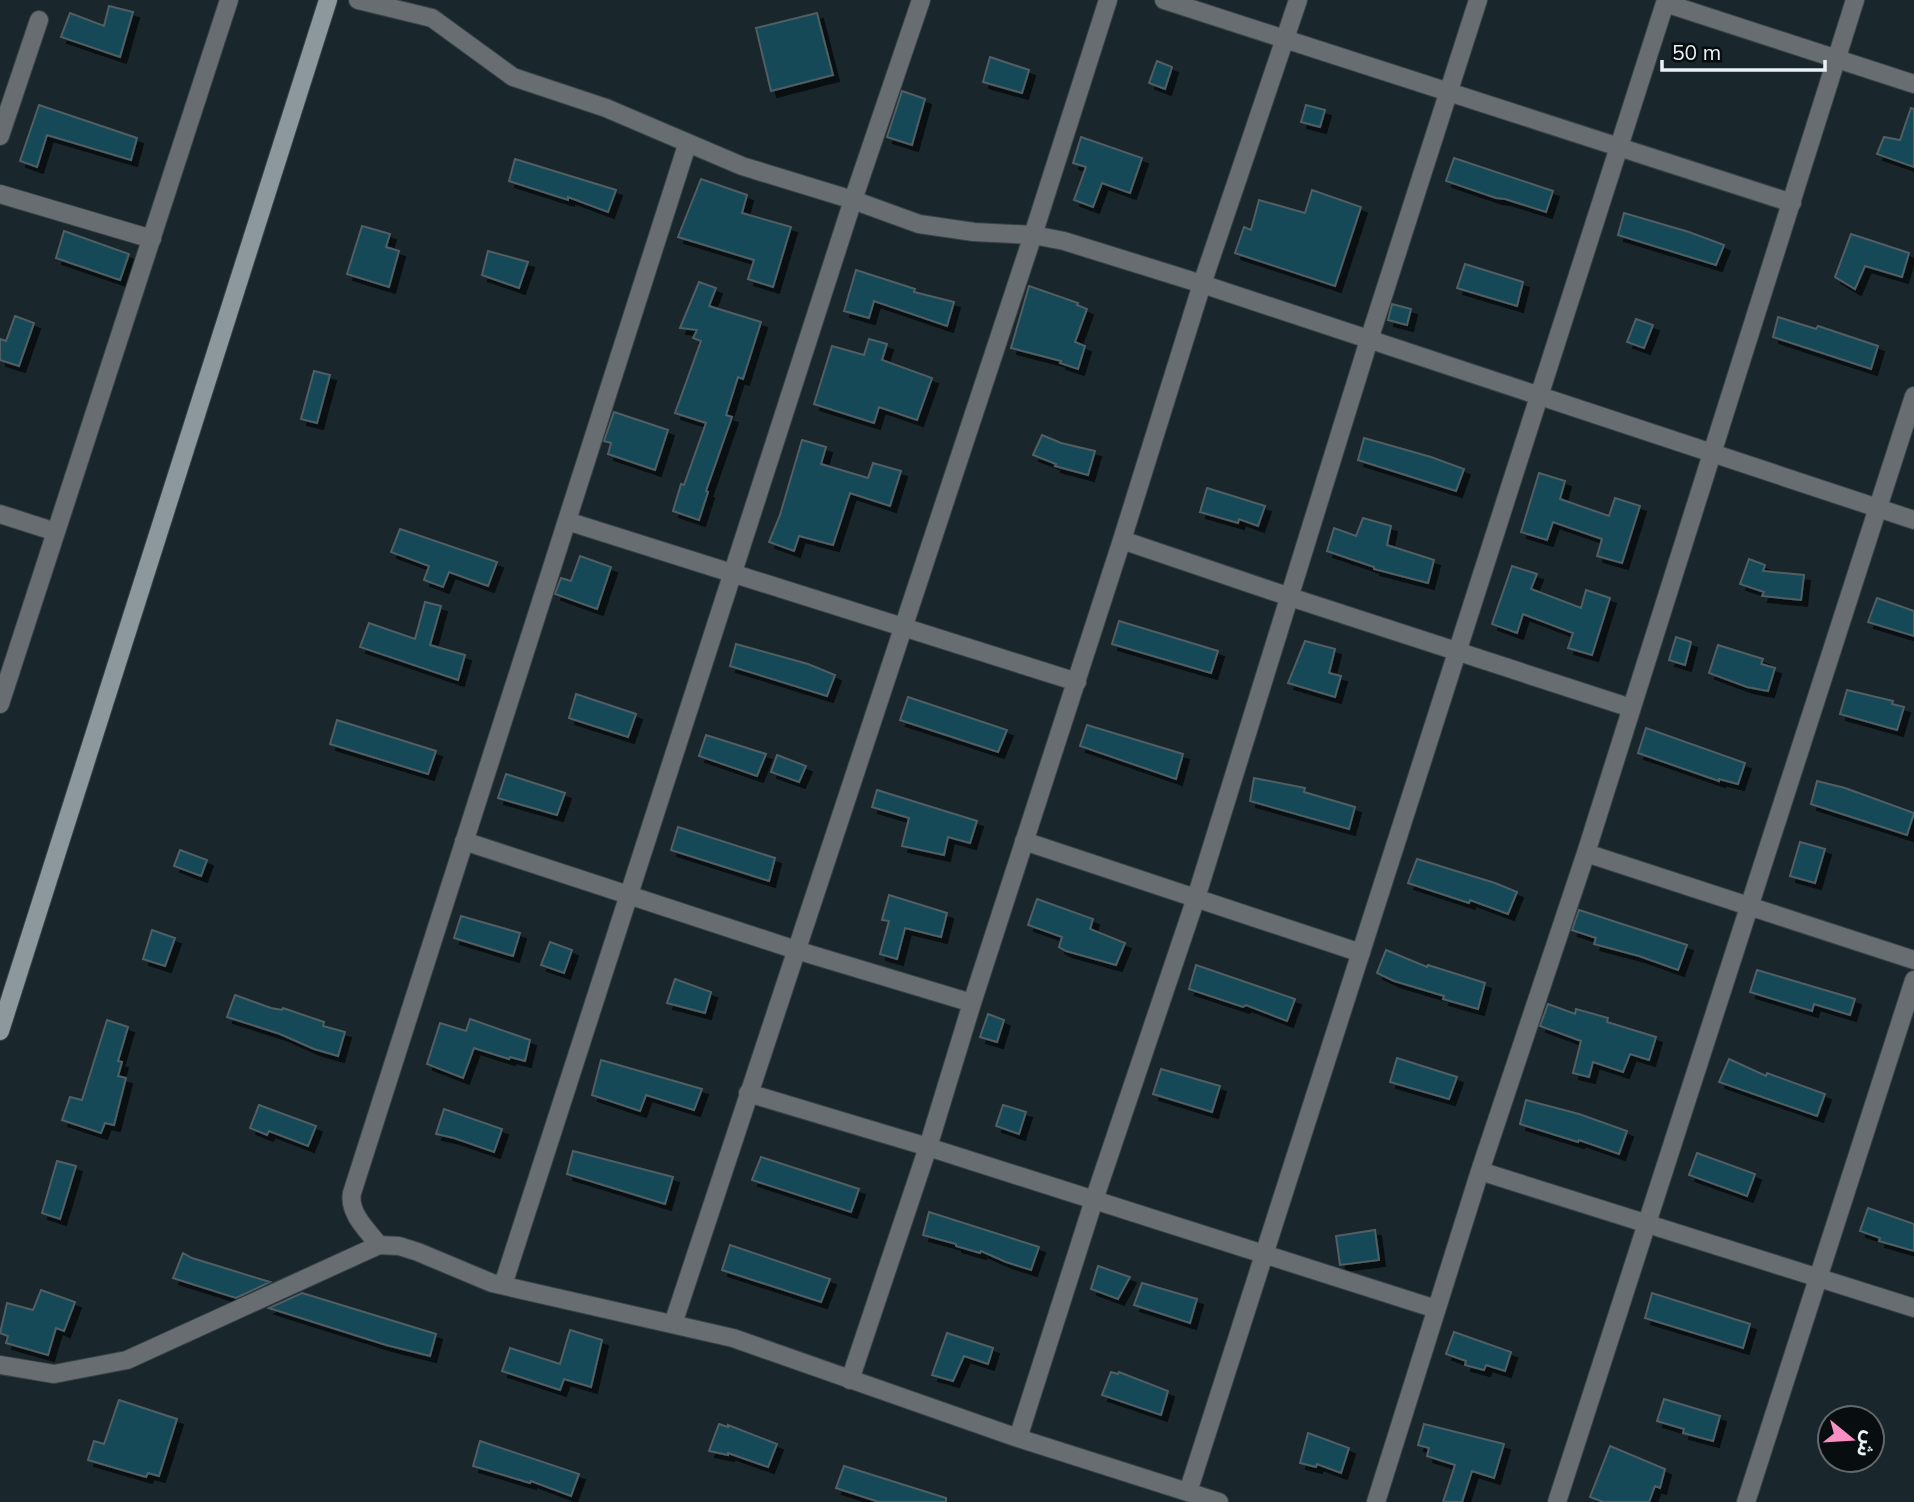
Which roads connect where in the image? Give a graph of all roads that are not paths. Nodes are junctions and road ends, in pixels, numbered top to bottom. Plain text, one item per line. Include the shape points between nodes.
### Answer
1 (229, 0) edge
2 (328, 0) edge
3 (358, 0) edge
4 (921, 0) edge
5 (1108, 0) edge
6 (1164, 0) edge
7 (1298, 0) edge
8 (1478, 0) edge
9 (1855, 0) edge
10 (1665, 1) edge
11 (39, 20) dead end
12 (1286, 39) junction
13 (1836, 58) junction
14 (1914, 84) edge
15 (1449, 90) junction
16 (0, 136) edge
17 (687, 145) junction
18 (1618, 148) junction
19 (0, 194) edge
20 (853, 200) junction
21 (1792, 203) junction
22 (1033, 235) junction
23 (152, 239) junction
24 (1202, 284) junction
25 (1369, 340) junction
26 (1539, 396) junction
27 (1914, 396) edge
28 (1714, 453) junction
29 (1878, 508) junction
30 (0, 514) edge
31 (1914, 520) edge
32 (567, 521) junction
33 (56, 532) junction
34 (1122, 540) junction
35 (733, 573) junction
36 (1290, 597) junction
37 (902, 627) junction
38 (1458, 652) junction
39 (1077, 682) junction
40 (0, 704) edge
41 (1631, 708) junction
42 (464, 841) junction
43 (1024, 841) junction
44 (1586, 853) junction
45 (629, 894) junction
46 (1196, 898) junction
47 (1749, 907) junction
48 (796, 950) junction
49 (1361, 953) junction
50 (1914, 960) edge
51 (1914, 980) edge
52 (972, 1003) junction
53 (0, 1031) edge
54 (748, 1093) junction
55 (928, 1147) junction
56 (1480, 1171) junction
57 (1094, 1200) junction
58 (1647, 1224) junction
59 (379, 1245) junction
60 (1264, 1255) junction
61 (1818, 1278) junction
62 (503, 1286) junction
63 (1914, 1308) edge
64 (1436, 1309) junction
65 (673, 1324) junction
66 (0, 1365) edge
67 (850, 1380) junction
68 (1018, 1438) junction
69 (1188, 1492) junction
70 (1219, 1502) edge
71 (1376, 1502) edge
72 (1557, 1502) edge
73 (1746, 1502) edge

1 - 23 street
2 - 53 street
3 - 17 street via 432,18 513,77 606,108
4 - 20 street
5 - 22 street
6 - 12 street
7 - 12 street
8 - 15 street
9 - 13 street
10 - 13 street
10 - 18 street
11 - 16 street
12 - 15 street
12 - 24 street
13 - 14 street
13 - 21 street
15 - 18 street
15 - 25 street
17 - 20 street
17 - 32 street
18 - 21 street
18 - 26 street
19 - 23 street
20 - 22 street via 939,228
20 - 35 street
21 - 28 street
22 - 24 street
22 - 37 street
23 - 33 street
24 - 25 street
24 - 34 street
25 - 26 street
25 - 36 street
26 - 28 street
26 - 38 street
27 - 29 street
28 - 29 street
28 - 41 street
29 - 31 street
29 - 47 street
30 - 33 street
32 - 35 street
32 - 42 street
33 - 40 street
34 - 36 street
34 - 39 street
35 - 37 street
35 - 45 street
36 - 38 street
36 - 46 street
37 - 39 street
37 - 48 street
38 - 41 street
38 - 49 street
39 - 43 street
41 - 44 street
42 - 45 street
42 - 59 street via 350,1200
43 - 46 street
43 - 52 street
44 - 47 street
44 - 56 street
45 - 48 street
45 - 62 street
46 - 49 street
46 - 57 street
47 - 50 street
47 - 58 street
48 - 52 street
48 - 54 street
49 - 60 street
51 - 61 street
52 - 55 street
54 - 55 street
54 - 65 street
55 - 57 street
55 - 67 street
56 - 58 street
56 - 64 street
57 - 60 street
57 - 68 street
58 - 61 street
58 - 72 street
59 - 62 street via 418,1252
59 - 66 street via 127,1360 54,1374
60 - 64 street
60 - 69 street
61 - 63 street
61 - 73 street
62 - 65 street
64 - 71 street
65 - 67 street via 733,1338
67 - 68 street
68 - 69 street
69 - 70 street

